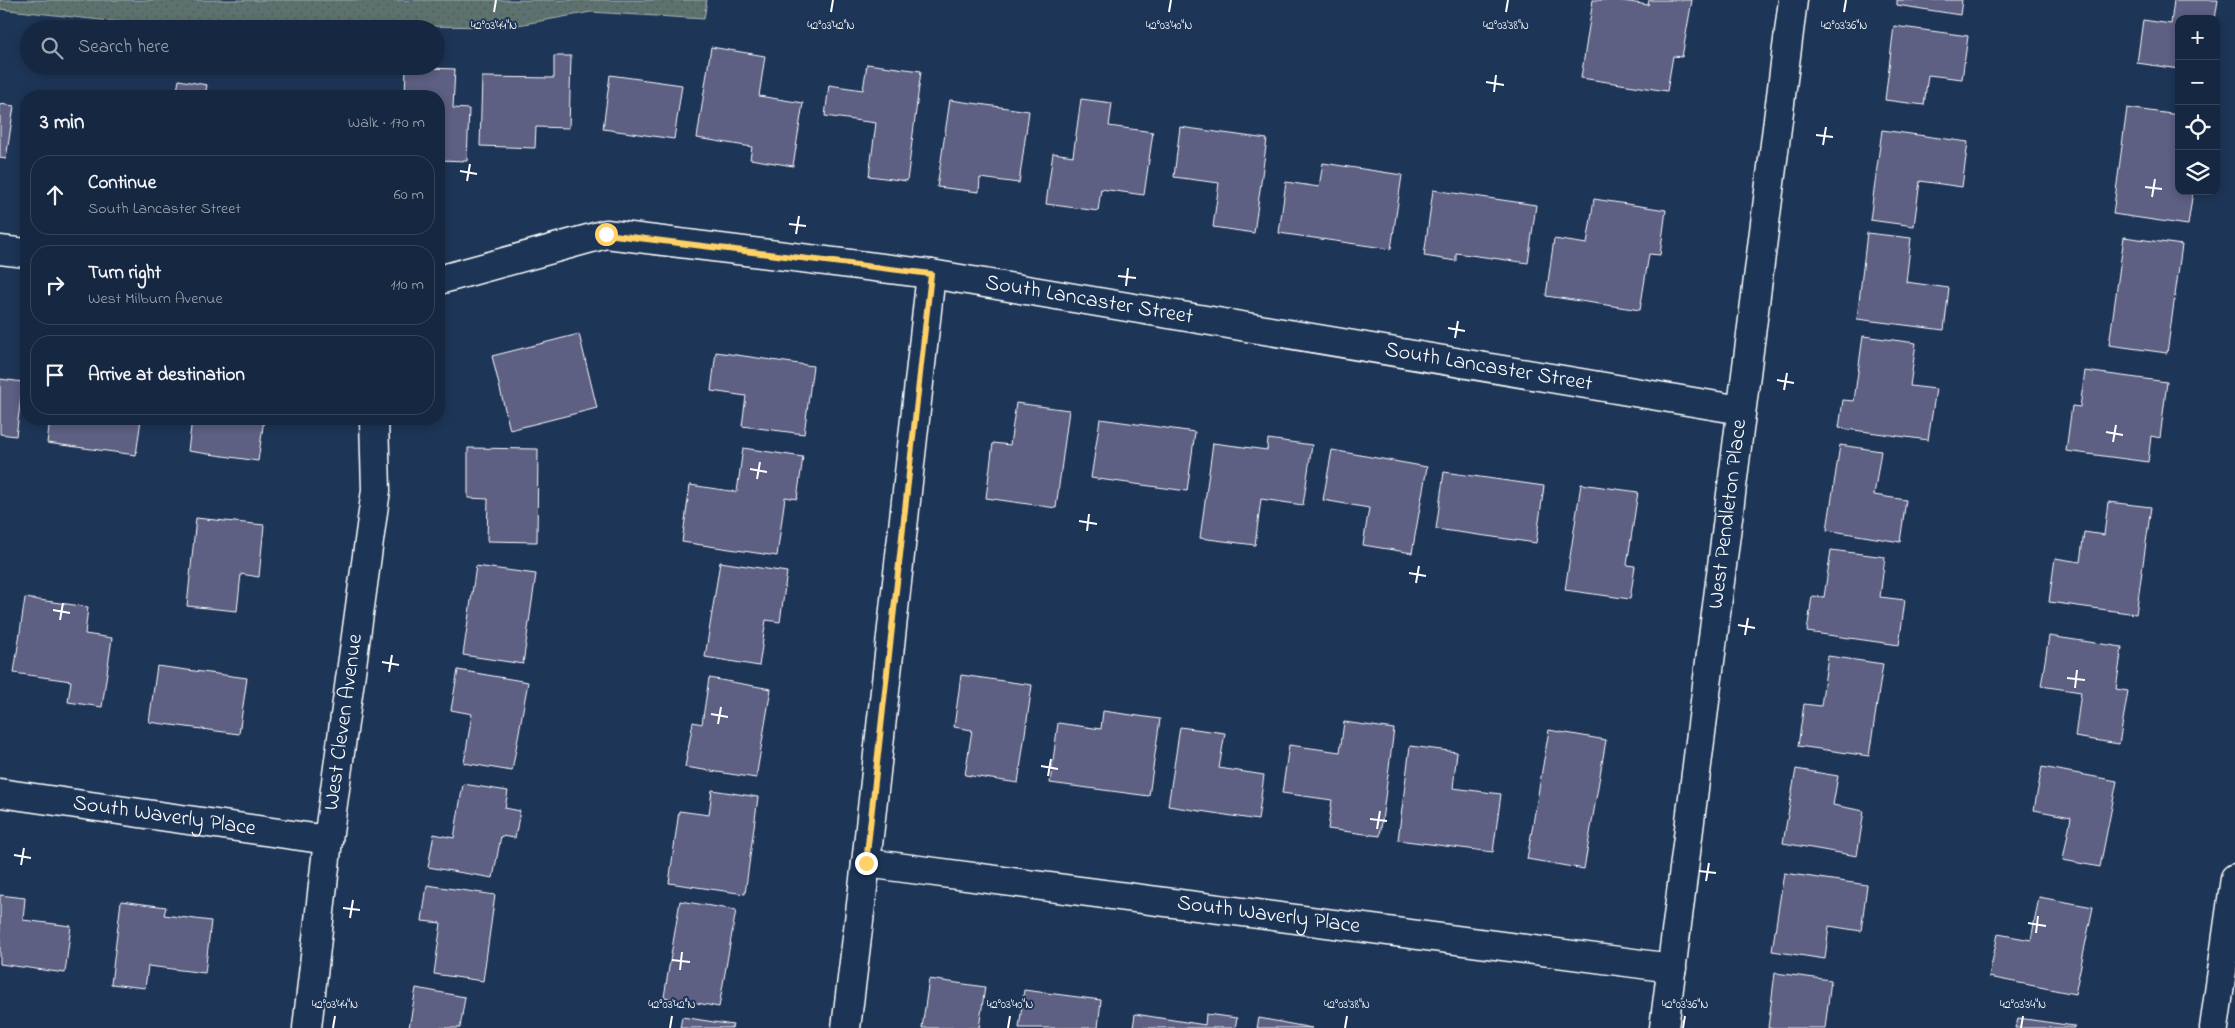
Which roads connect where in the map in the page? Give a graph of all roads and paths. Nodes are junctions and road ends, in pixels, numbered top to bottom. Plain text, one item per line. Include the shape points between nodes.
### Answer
1 (1793, 0) edge
2 (0, 250) edge
3 (20, 253) edge
4 (931, 274) junction
5 (445, 278) edge
6 (1741, 410) junction
7 (374, 425) edge
8 (0, 793) edge
9 (328, 840) junction
10 (866, 863) junction
11 (2235, 878) edge
12 (1672, 968) junction
13 (307, 1028) edge
14 (846, 1028) edge
15 (1664, 1028) edge
16 (2214, 1028) edge

1 - 6 street, West Pendleton Place
2 - 3 street
4 - 5 street, South Lancaster Street via 606,234
4 - 6 street, South Lancaster Street
4 - 10 street
6 - 12 street, West Pendleton Place
7 - 9 street, West Cleven Avenue via 376,490
8 - 9 street, South Waverly Place
9 - 13 street, West Cleven Avenue
10 - 12 street, South Waverly Place
10 - 14 street
11 - 16 street
12 - 15 street, West Pendleton Place

